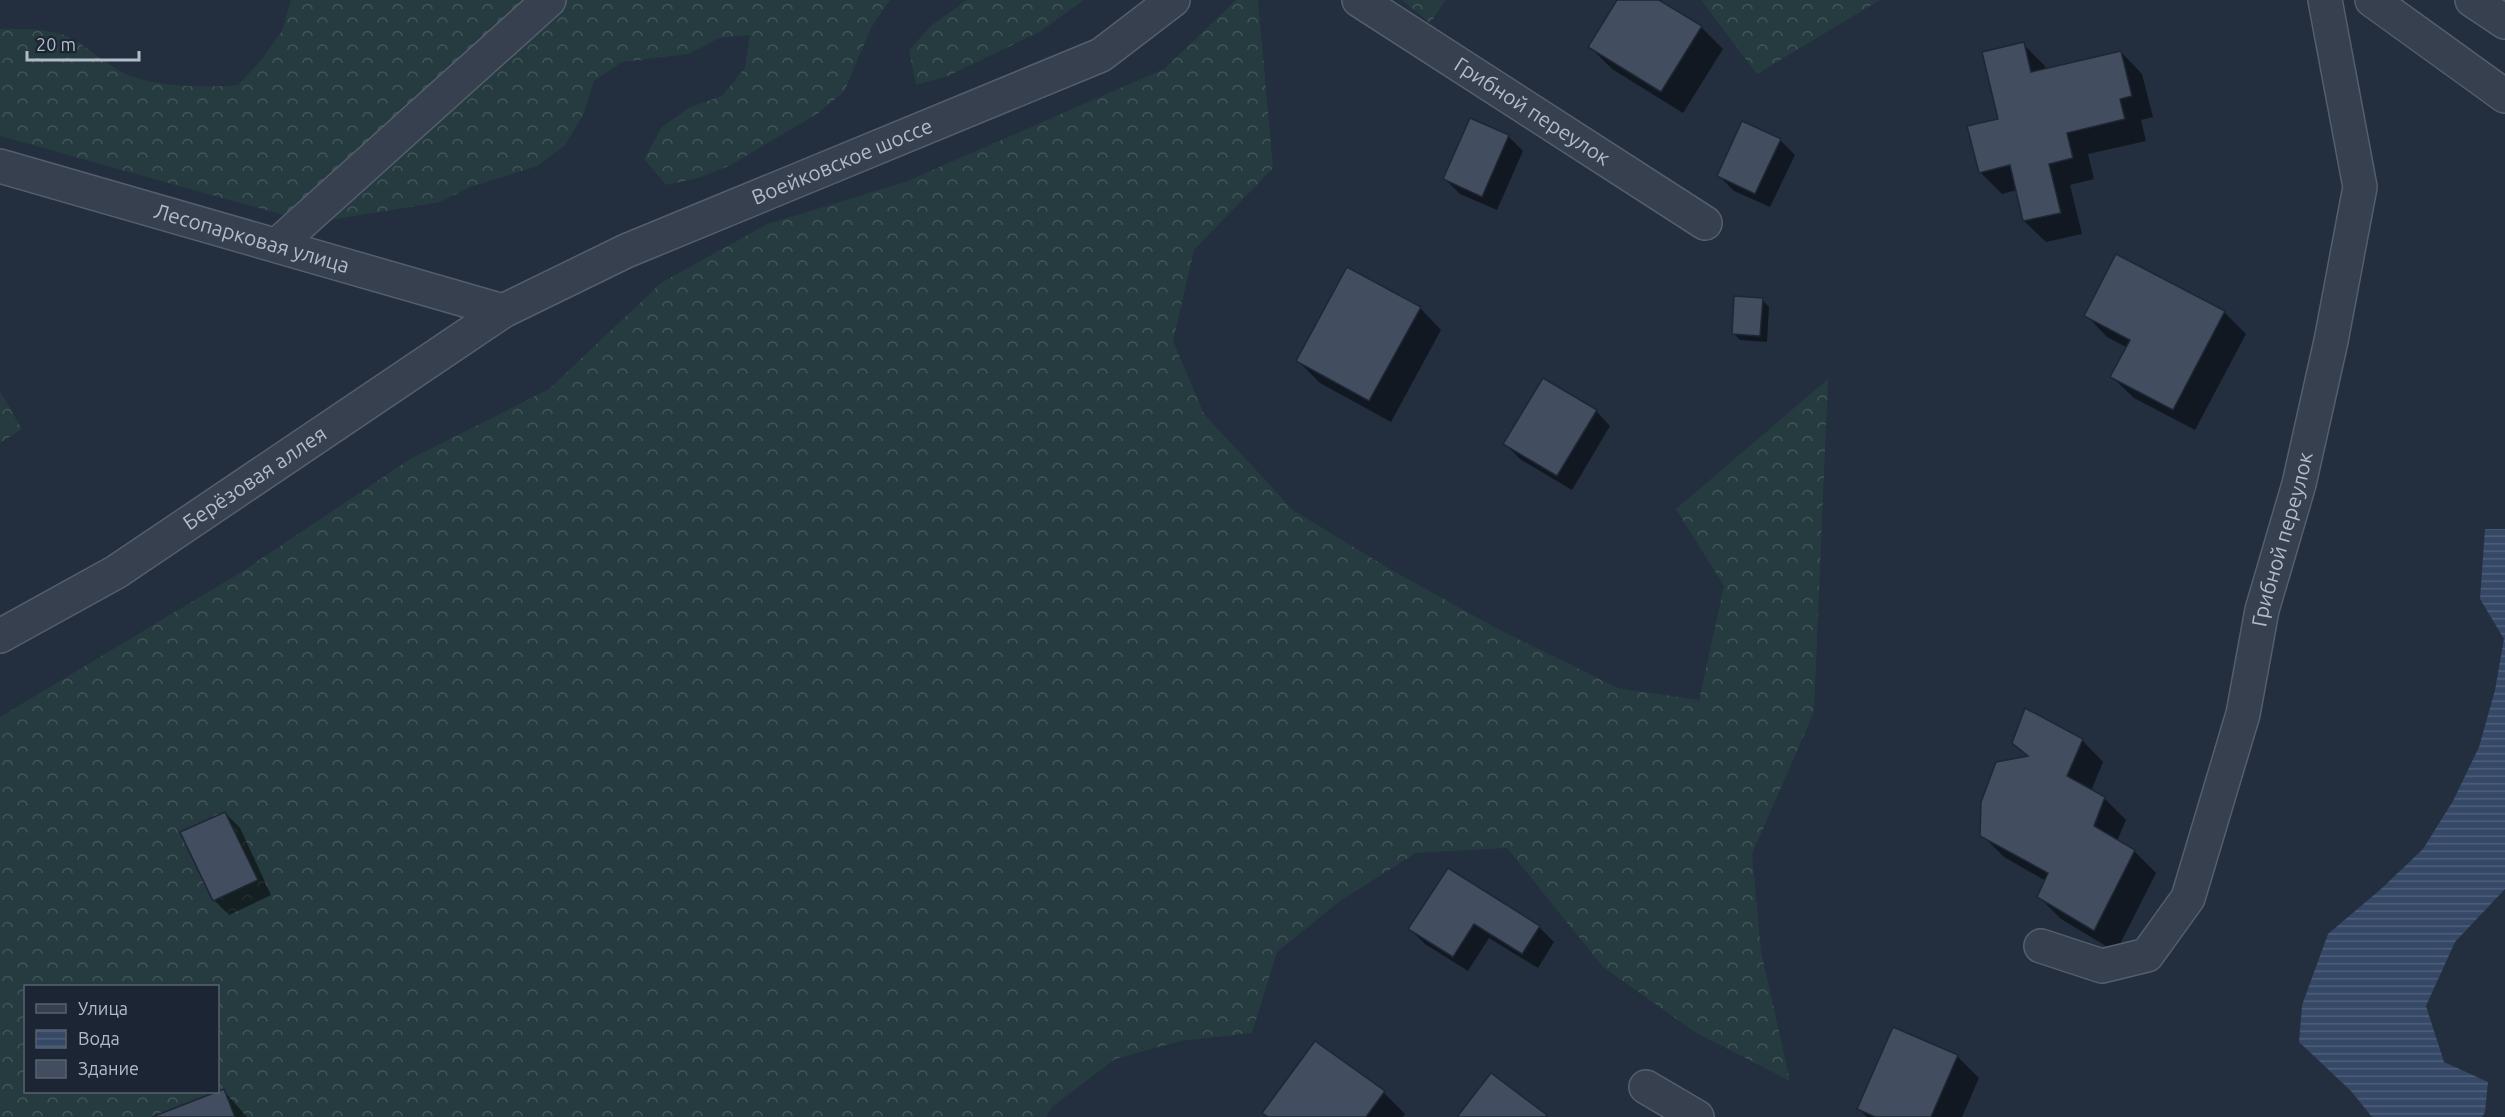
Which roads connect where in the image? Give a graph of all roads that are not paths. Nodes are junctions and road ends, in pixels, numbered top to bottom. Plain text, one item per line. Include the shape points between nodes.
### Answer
1 (549, 0) edge
2 (1173, 0) edge
3 (1359, 0) edge
4 (2325, 0) edge
5 (2372, 0) edge
6 (2472, 0) edge
7 (2505, 22) edge
8 (2505, 96) edge
9 (0, 166) edge
10 (1705, 223) dead end
11 (278, 245) junction
12 (503, 311) junction
13 (0, 636) edge
14 (2041, 946) dead end
15 (1646, 1087) dead end
16 (1697, 1117) edge

1 - 11 street
2 - 12 street, Воейковское шоссе via 1101,55 626,251
3 - 10 street, Грибной переулок
4 - 14 street, Грибной переулок via 2360,188 2331,341 2299,483 2262,610 2240,726 2188,898 2147,955 2102,966
5 - 8 street
6 - 7 street
9 - 11 street, Лесопарковая улица
11 - 12 street, Лесопарковая улица
12 - 13 street, Берёзовая аллея via 116,572
15 - 16 street

